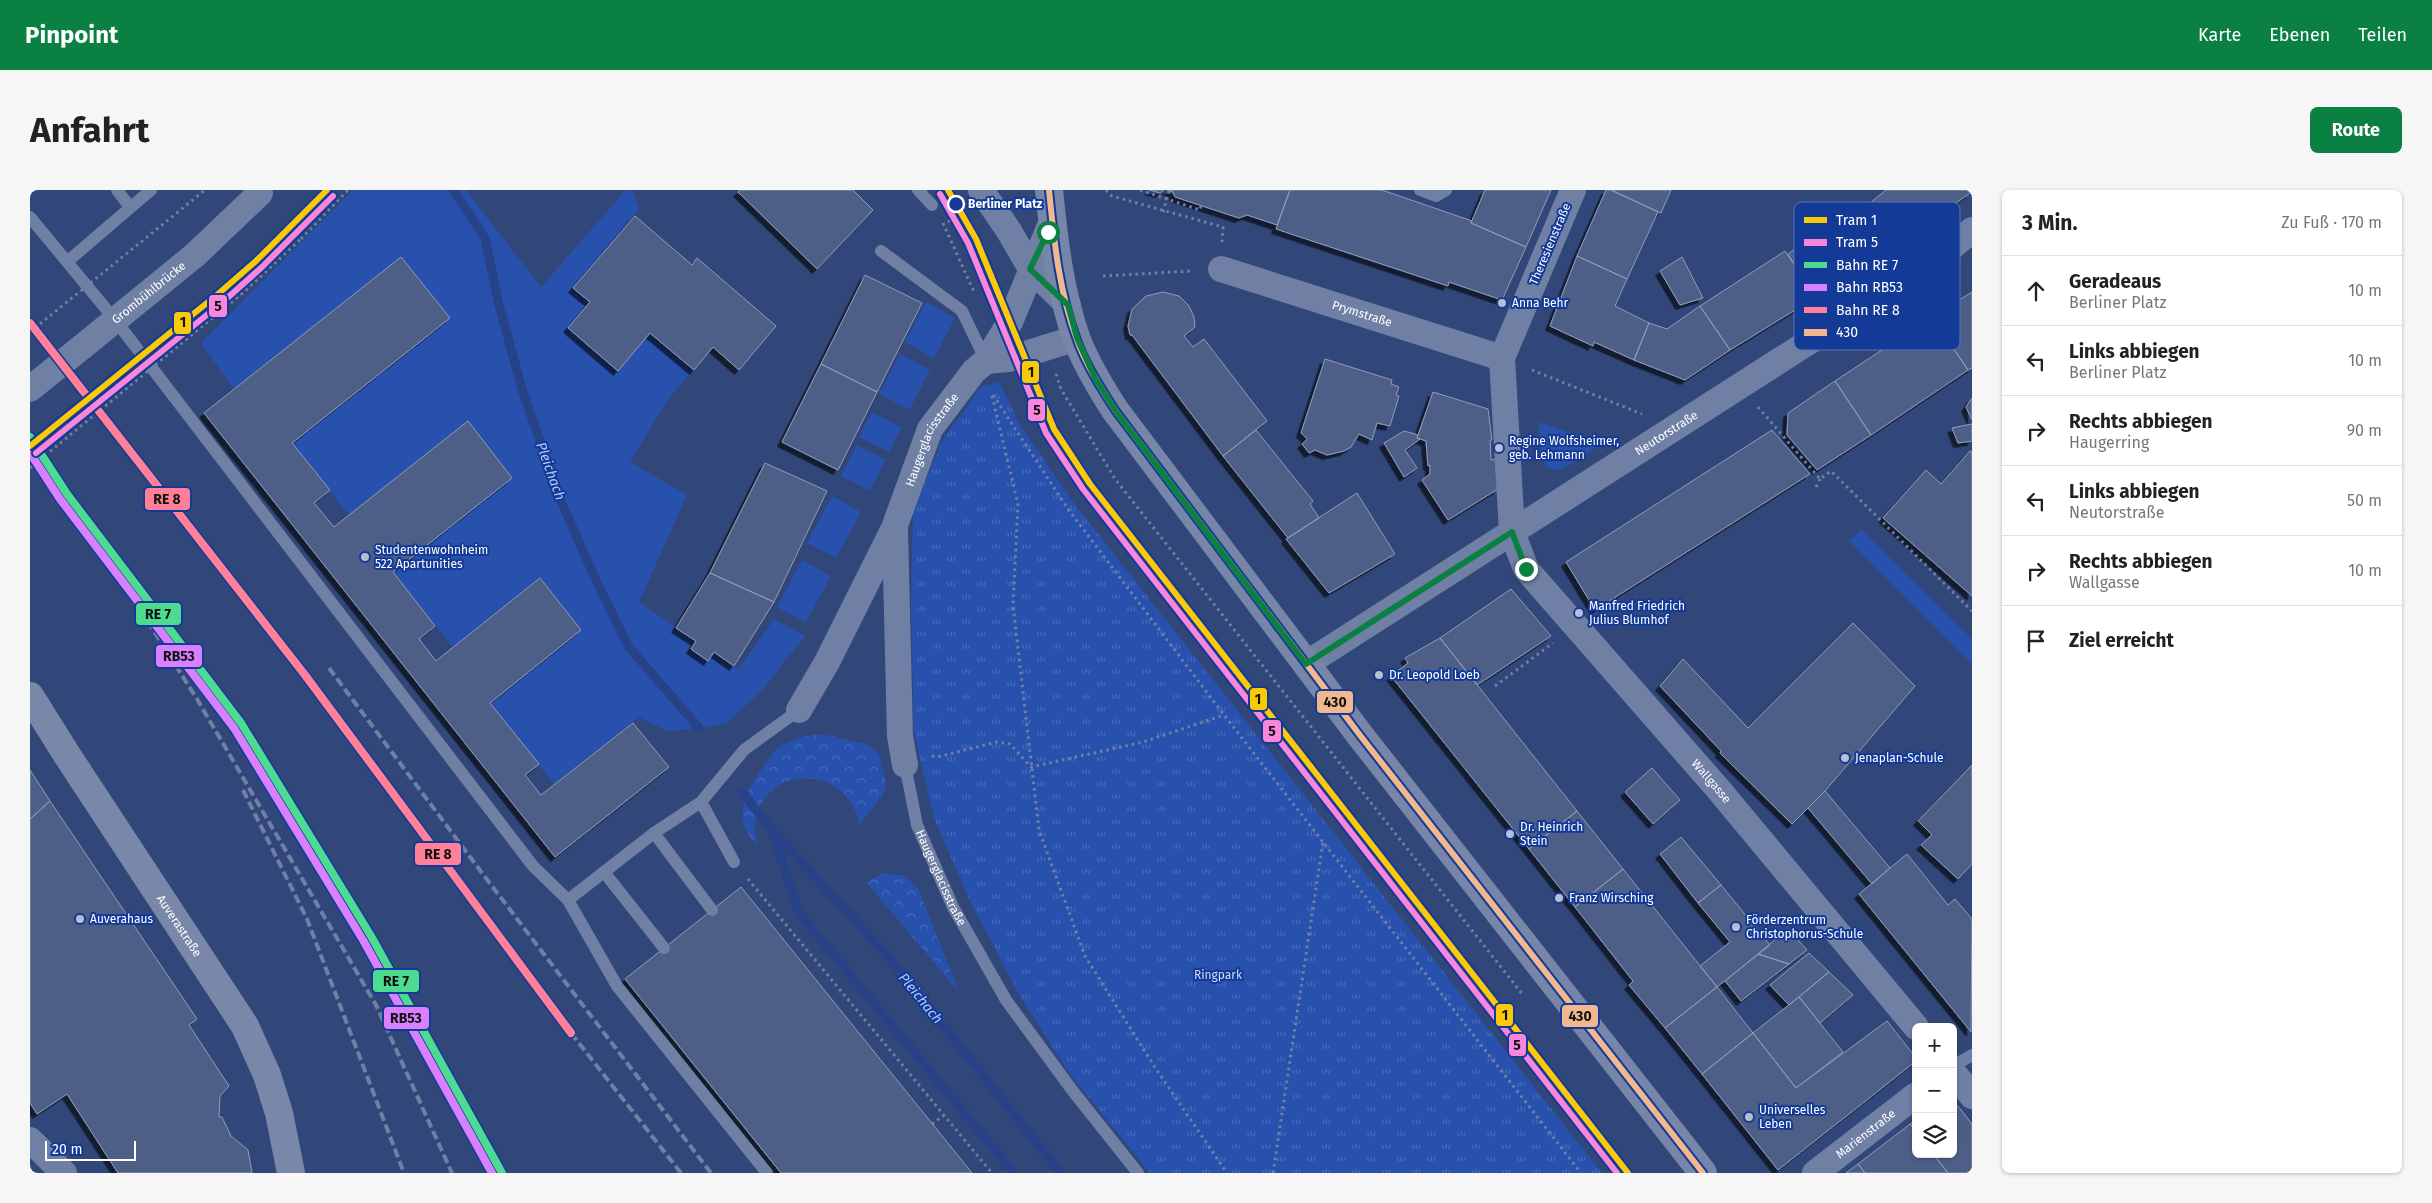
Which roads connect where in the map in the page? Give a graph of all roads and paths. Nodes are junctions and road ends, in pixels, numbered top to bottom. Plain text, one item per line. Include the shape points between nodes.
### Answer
1 (117, 190) edge
2 (151, 190) edge
3 (205, 190) edge
4 (348, 190) edge
5 (918, 190) edge
6 (981, 190) edge
7 (1049, 190) edge
8 (1106, 190) edge
9 (1140, 190) edge
10 (1420, 190) edge
11 (1446, 190) edge
12 (1573, 190) edge
13 (262, 191) edge
14 (1169, 191) edge
15 (1167, 199) junction
16 (932, 204) dead end
17 (1202, 206) dead end
18 (130, 207) junction
19 (1164, 212) junction
20 (30, 217) edge
21 (1052, 221) junction
22 (943, 224) dead end
23 (1972, 230) edge
24 (1960, 240) edge
25 (955, 250) dead end
26 (880, 251) dead end
27 (68, 261) junction
28 (1030, 269) junction
29 (1221, 269) junction
30 (1103, 276) dead end
31 (1068, 305) junction
32 (30, 332) edge
33 (1077, 338) junction
34 (1796, 350) edge
35 (1502, 358) junction
36 (986, 361) junction
37 (30, 389) edge
38 (1675, 428) junction
39 (1779, 432) dead end
40 (30, 468) edge
41 (1820, 479) junction
42 (1816, 487) dead end
43 (894, 528) junction
44 (1512, 532) junction
45 (1972, 611) edge
46 (1576, 626) junction
47 (1306, 664) junction
48 (1495, 686) dead end
49 (30, 696) edge
50 (799, 710) joint
51 (1224, 715) junction
52 (900, 736) junction
53 (905, 765) joint
54 (1032, 767) junction
55 (701, 802) junction
56 (654, 833) junction
57 (1323, 841) junction
58 (734, 862) joint
59 (604, 872) junction
60 (568, 900) junction
61 (712, 910) dead end
62 (664, 948) dead end
63 (1913, 1023) edge
64 (1972, 1055) edge
65 (1957, 1064) edge
66 (1957, 1077) edge
67 (1972, 1096) edge
68 (1912, 1098) edge
69 (944, 1115) junction
70 (932, 1124) dead end
71 (30, 1140) edge
72 (64, 1173) edge
73 (291, 1173) edge
74 (767, 1173) edge
75 (992, 1173) edge
76 (1138, 1173) edge
77 (1227, 1173) edge
78 (1273, 1173) edge
79 (1581, 1173) edge
80 (1703, 1173) edge
81 (1815, 1173) edge

1 - 18 lane
2 - 18 lane
3 - 32 path, bridge
4 - 40 path, bridge via 244,292
5 - 16 lane
6 - 28 street
7 - 21 main road
8 - 19 path via 1112,196
9 - 15 path
10 - 11 lane via 1436,196
12 - 35 street, Theresienstraße
13 - 37 street, Grombühlbrücke, bridge via 195,255
14 - 15 path
15 - 17 path via 1200,210
15 - 19 path
18 - 27 lane
19 - 29 path via 1223,227
20 - 27 lane
21 - 28 street
21 - 31 main road
22 - 25 path
23 - 24 street, Neutorstraße
26 - 36 lane via 962,311
27 - 60 lane via 532,866
28 - 31 street
28 - 36 street, Haugerglacisstraße via 1010,322
29 - 30 path
29 - 35 street, Prymstraße
31 - 33 main road
33 - 36 street via 1009,359
33 - 47 main road via 1095,378 1115,410
34 - 38 street, Neutorstraße
35 - 38 path
35 - 44 street, Theresienstraße
36 - 43 street, Haugerglacisstraße via 974,371 930,429
38 - 44 street, Neutorstraße
39 - 41 path
41 - 42 path
41 - 45 path via 1831,471
43 - 50 street, Haugerglacisstraße via 827,662
43 - 52 street, Haugerglacisstraße
44 - 46 street, Wallgasse via 1526,569
44 - 47 street, Neutorstraße
46 - 48 path
46 - 63 street, Wallgasse via 1719,790
47 - 80 main road
49 - 73 main road, Auverastraße via 245,1026 268,1075
50 - 55 lane, Haugerglacisstraße via 744,750
51 - 54 path via 1143,742
51 - 54 path via 1068,509 991,392 1018,504 1013,605
51 - 57 path
52 - 53 street, Haugerglacisstraße
52 - 54 path via 915,751 937,757 997,742 1010,744
53 - 76 lane, Haugerglacisstraße via 917,825 953,907 1006,1000
54 - 77 path via 1039,830 1085,956
55 - 56 lane, Haugerglacisstraße
55 - 58 lane
56 - 59 lane, Haugerglacisstraße
56 - 61 lane
57 - 78 path
57 - 79 path
58 - 69 path
59 - 60 lane, Haugerglacisstraße
59 - 62 lane
60 - 74 lane via 617,986
64 - 65 lane
66 - 67 street
68 - 81 street, Marienstraße
69 - 70 path
69 - 75 path
71 - 72 street

